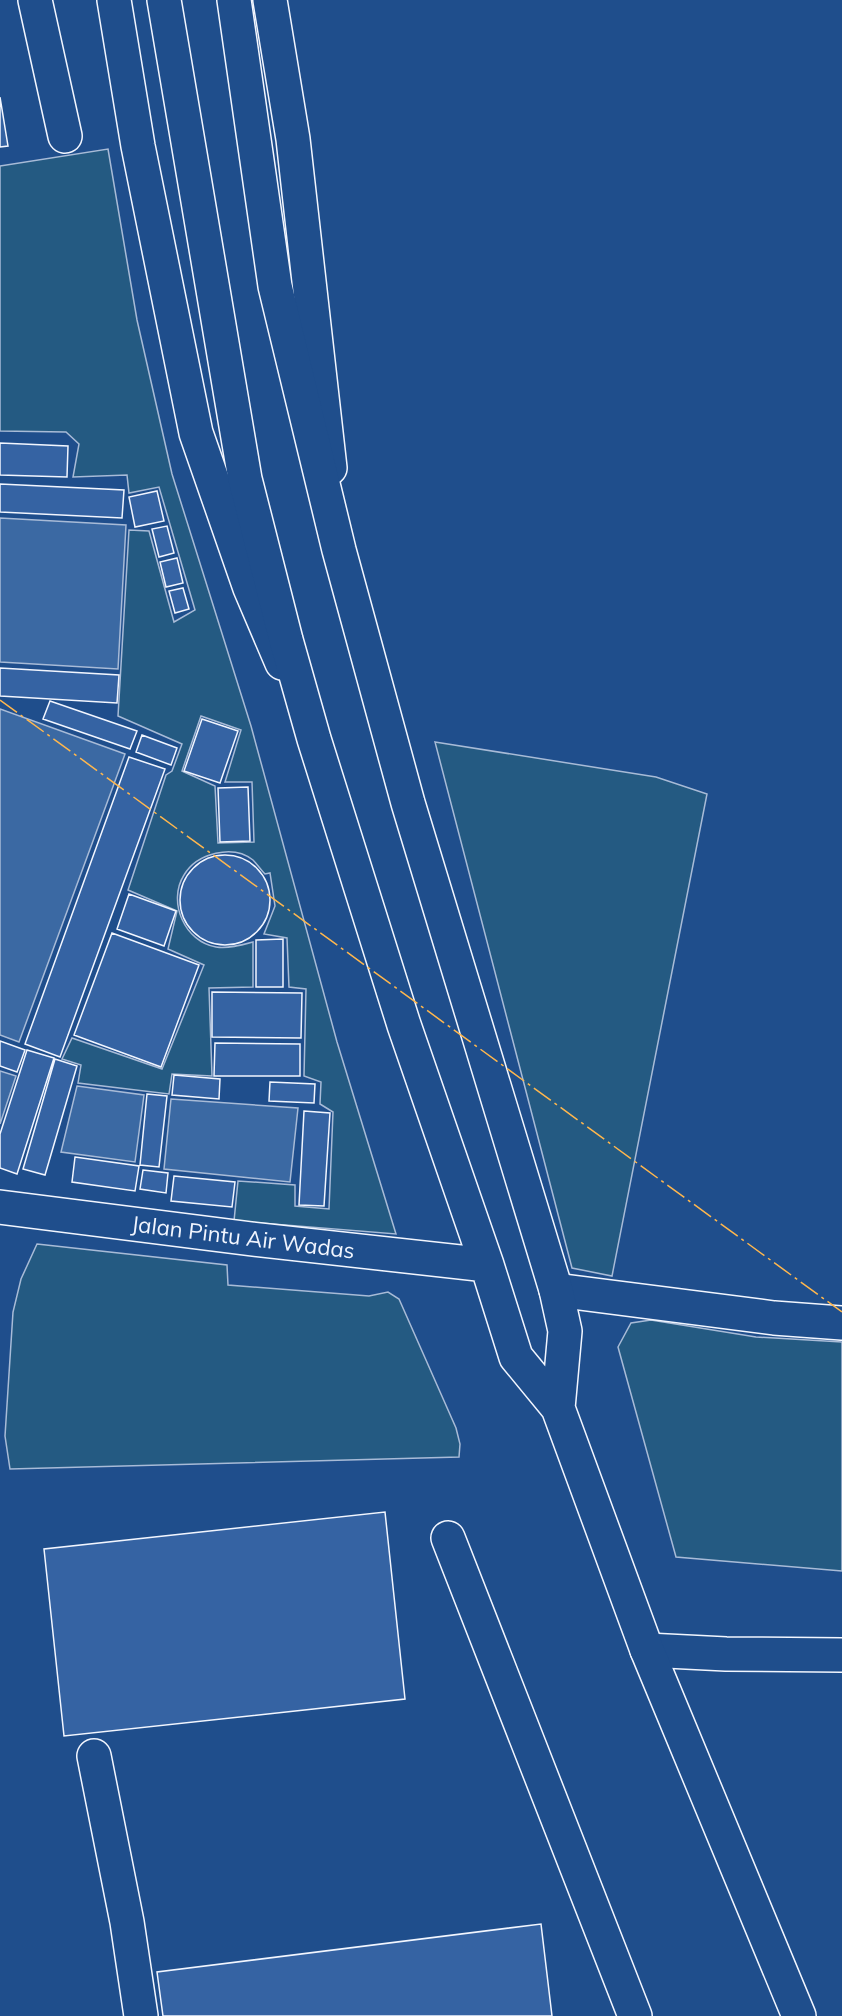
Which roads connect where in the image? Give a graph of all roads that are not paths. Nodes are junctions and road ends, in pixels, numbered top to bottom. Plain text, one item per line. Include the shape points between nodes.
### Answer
1 (35, 0) edge
2 (114, 0) edge
3 (164, 0) edge
4 (234, 0) edge
5 (270, 0) edge
6 (65, 136) dead end
7 (339, 550) junction
8 (314, 739) junction
9 (0, 1207) edge
10 (487, 1265) junction
11 (556, 1290) junction
12 (842, 1323) edge
13 (558, 1408) junction
14 (448, 1538) dead end
15 (647, 1650) junction
16 (842, 1655) edge
17 (94, 1756) dead end
18 (141, 2016) edge
19 (635, 2016) edge
20 (799, 2016) edge

1 - 6 main road
2 - 8 main road via 138,146 196,433 250,588
3 - 8 main road via 245,479
4 - 7 main road via 275,286
5 - 7 main road via 293,139
7 - 11 main road via 408,803
8 - 10 main road via 404,1025
9 - 10 main road, Jalan Pintu Air Wadas
10 - 13 main road via 516,1358
11 - 12 main road
11 - 13 main road via 565,1331
13 - 15 main road
14 - 19 main road
15 - 16 main road
15 - 20 main road
17 - 18 main road

